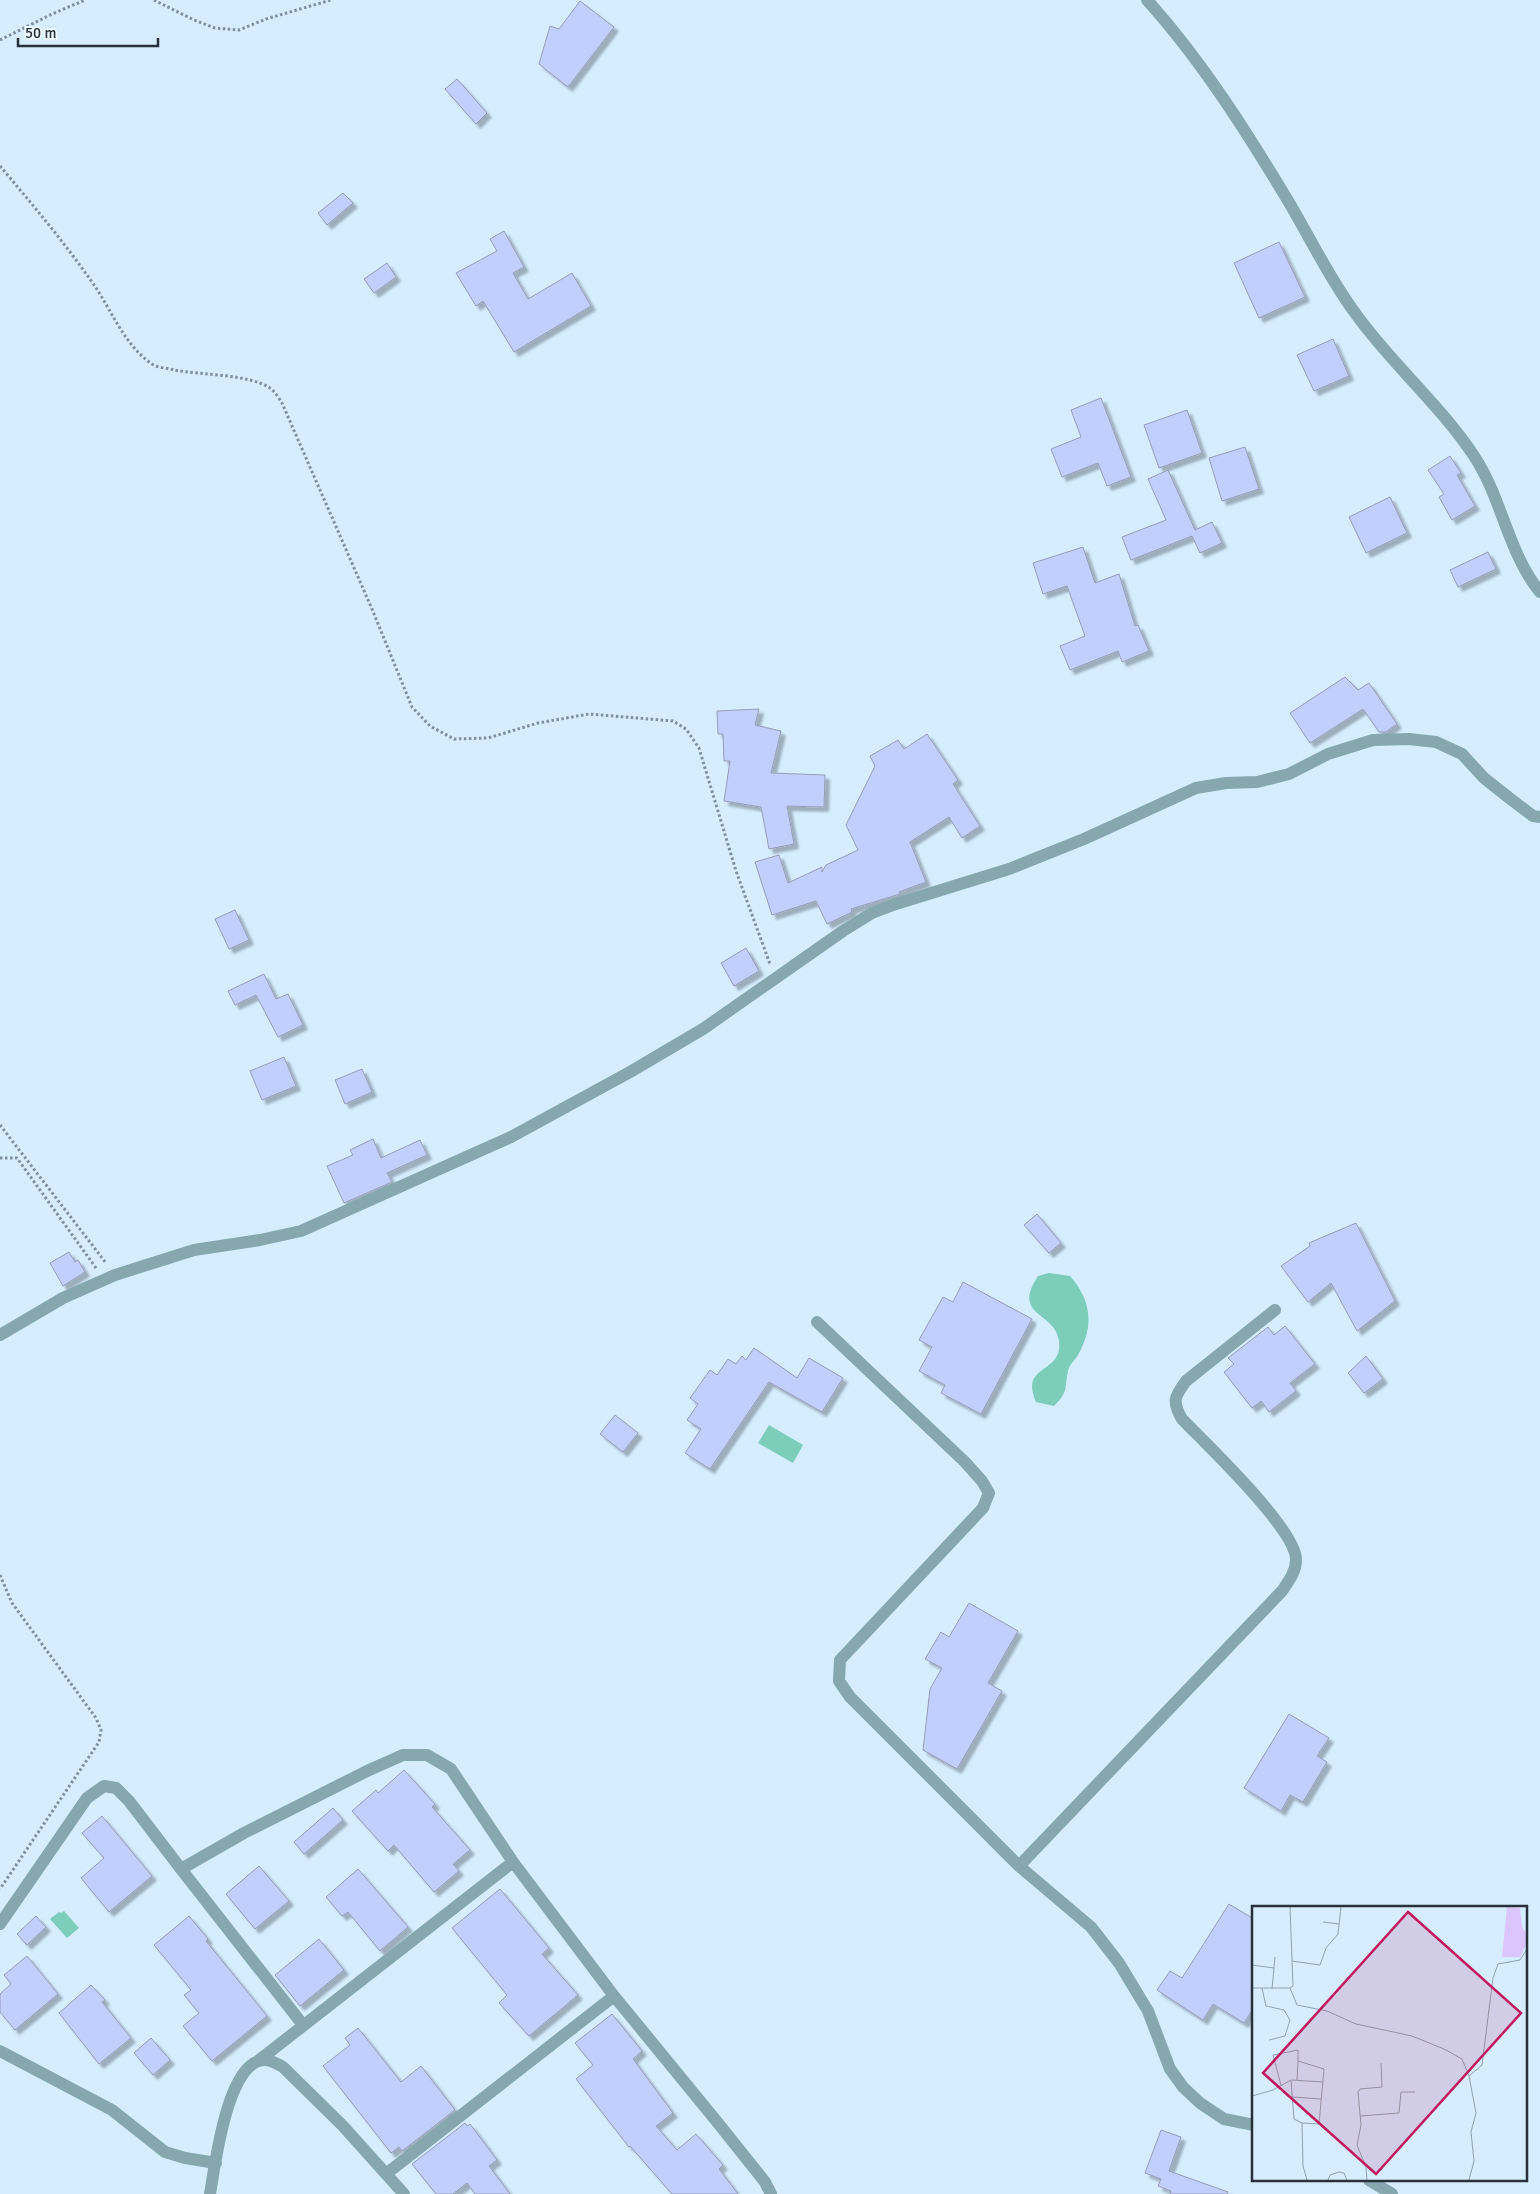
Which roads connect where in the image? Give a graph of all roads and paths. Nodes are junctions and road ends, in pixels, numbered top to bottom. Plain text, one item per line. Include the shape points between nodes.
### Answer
1 (85, 0) edge
2 (154, 0) edge
3 (331, 0) edge
4 (1147, 0) edge
5 (0, 40) edge
6 (0, 166) edge
7 (1540, 592) edge
8 (1540, 818) edge
9 (775, 979) junction
10 (0, 1125) edge
11 (0, 1158) edge
12 (110, 1277) junction
13 (1275, 1310) dead end
14 (817, 1322) dead end
15 (0, 1334) edge
16 (0, 1575) edge
17 (513, 1862) junction
18 (1019, 1866) junction
19 (181, 1869) junction
20 (0, 1889) edge
21 (0, 1924) edge
22 (614, 1996) junction
23 (303, 2025) junction
24 (0, 2052) edge
25 (258, 2062) junction
26 (1252, 2125) edge
27 (216, 2163) junction
28 (386, 2174) junction
29 (1372, 2182) edge
30 (210, 2194) edge
31 (404, 2194) edge
32 (771, 2194) edge
33 (1392, 2194) edge

1 - 5 path
2 - 3 path via 215,28 239,30
4 - 7 street via 1195,57 1358,317 1457,432 1488,478 1518,555
6 - 9 path via 67,246 142,357 155,366 244,378 260,382 272,390 286,412 412,707 430,726 454,739 488,738 538,722 589,714 673,720 686,728 699,748 736,872
8 - 9 street via 1508,798 1462,754 1436,742 1409,738 1373,740 1328,754 1289,774 1258,782 1196,788 1009,870 872,913
9 - 12 street via 703,1030 511,1138 369,1202 301,1231 194,1250
10 - 12 path
11 - 12 path via 17,1158
12 - 15 street via 63,1298
13 - 18 street via 1186,1381 1176,1393 1175,1406 1182,1419 1273,1516 1293,1544 1296,1561 1292,1577
14 - 18 street via 965,1462 988,1493 983,1508 840,1660 839,1681 850,1697
16 - 20 path via 12,1603 96,1718 101,1730 99,1742
17 - 19 street via 452,1769 427,1755 403,1755 252,1828
17 - 22 street
17 - 23 street
18 - 26 street via 1091,1927 1120,1963 1148,2011 1170,2069 1183,2087 1224,2119
19 - 21 street via 129,1801 116,1788 104,1786 88,1798
19 - 23 street
22 - 28 street
22 - 32 street via 753,2167
23 - 25 street
24 - 27 street via 112,2110 165,2152
25 - 27 street via 248,2068 234,2088
25 - 28 street via 273,2062 283,2067
27 - 30 street
28 - 31 street
29 - 33 street

